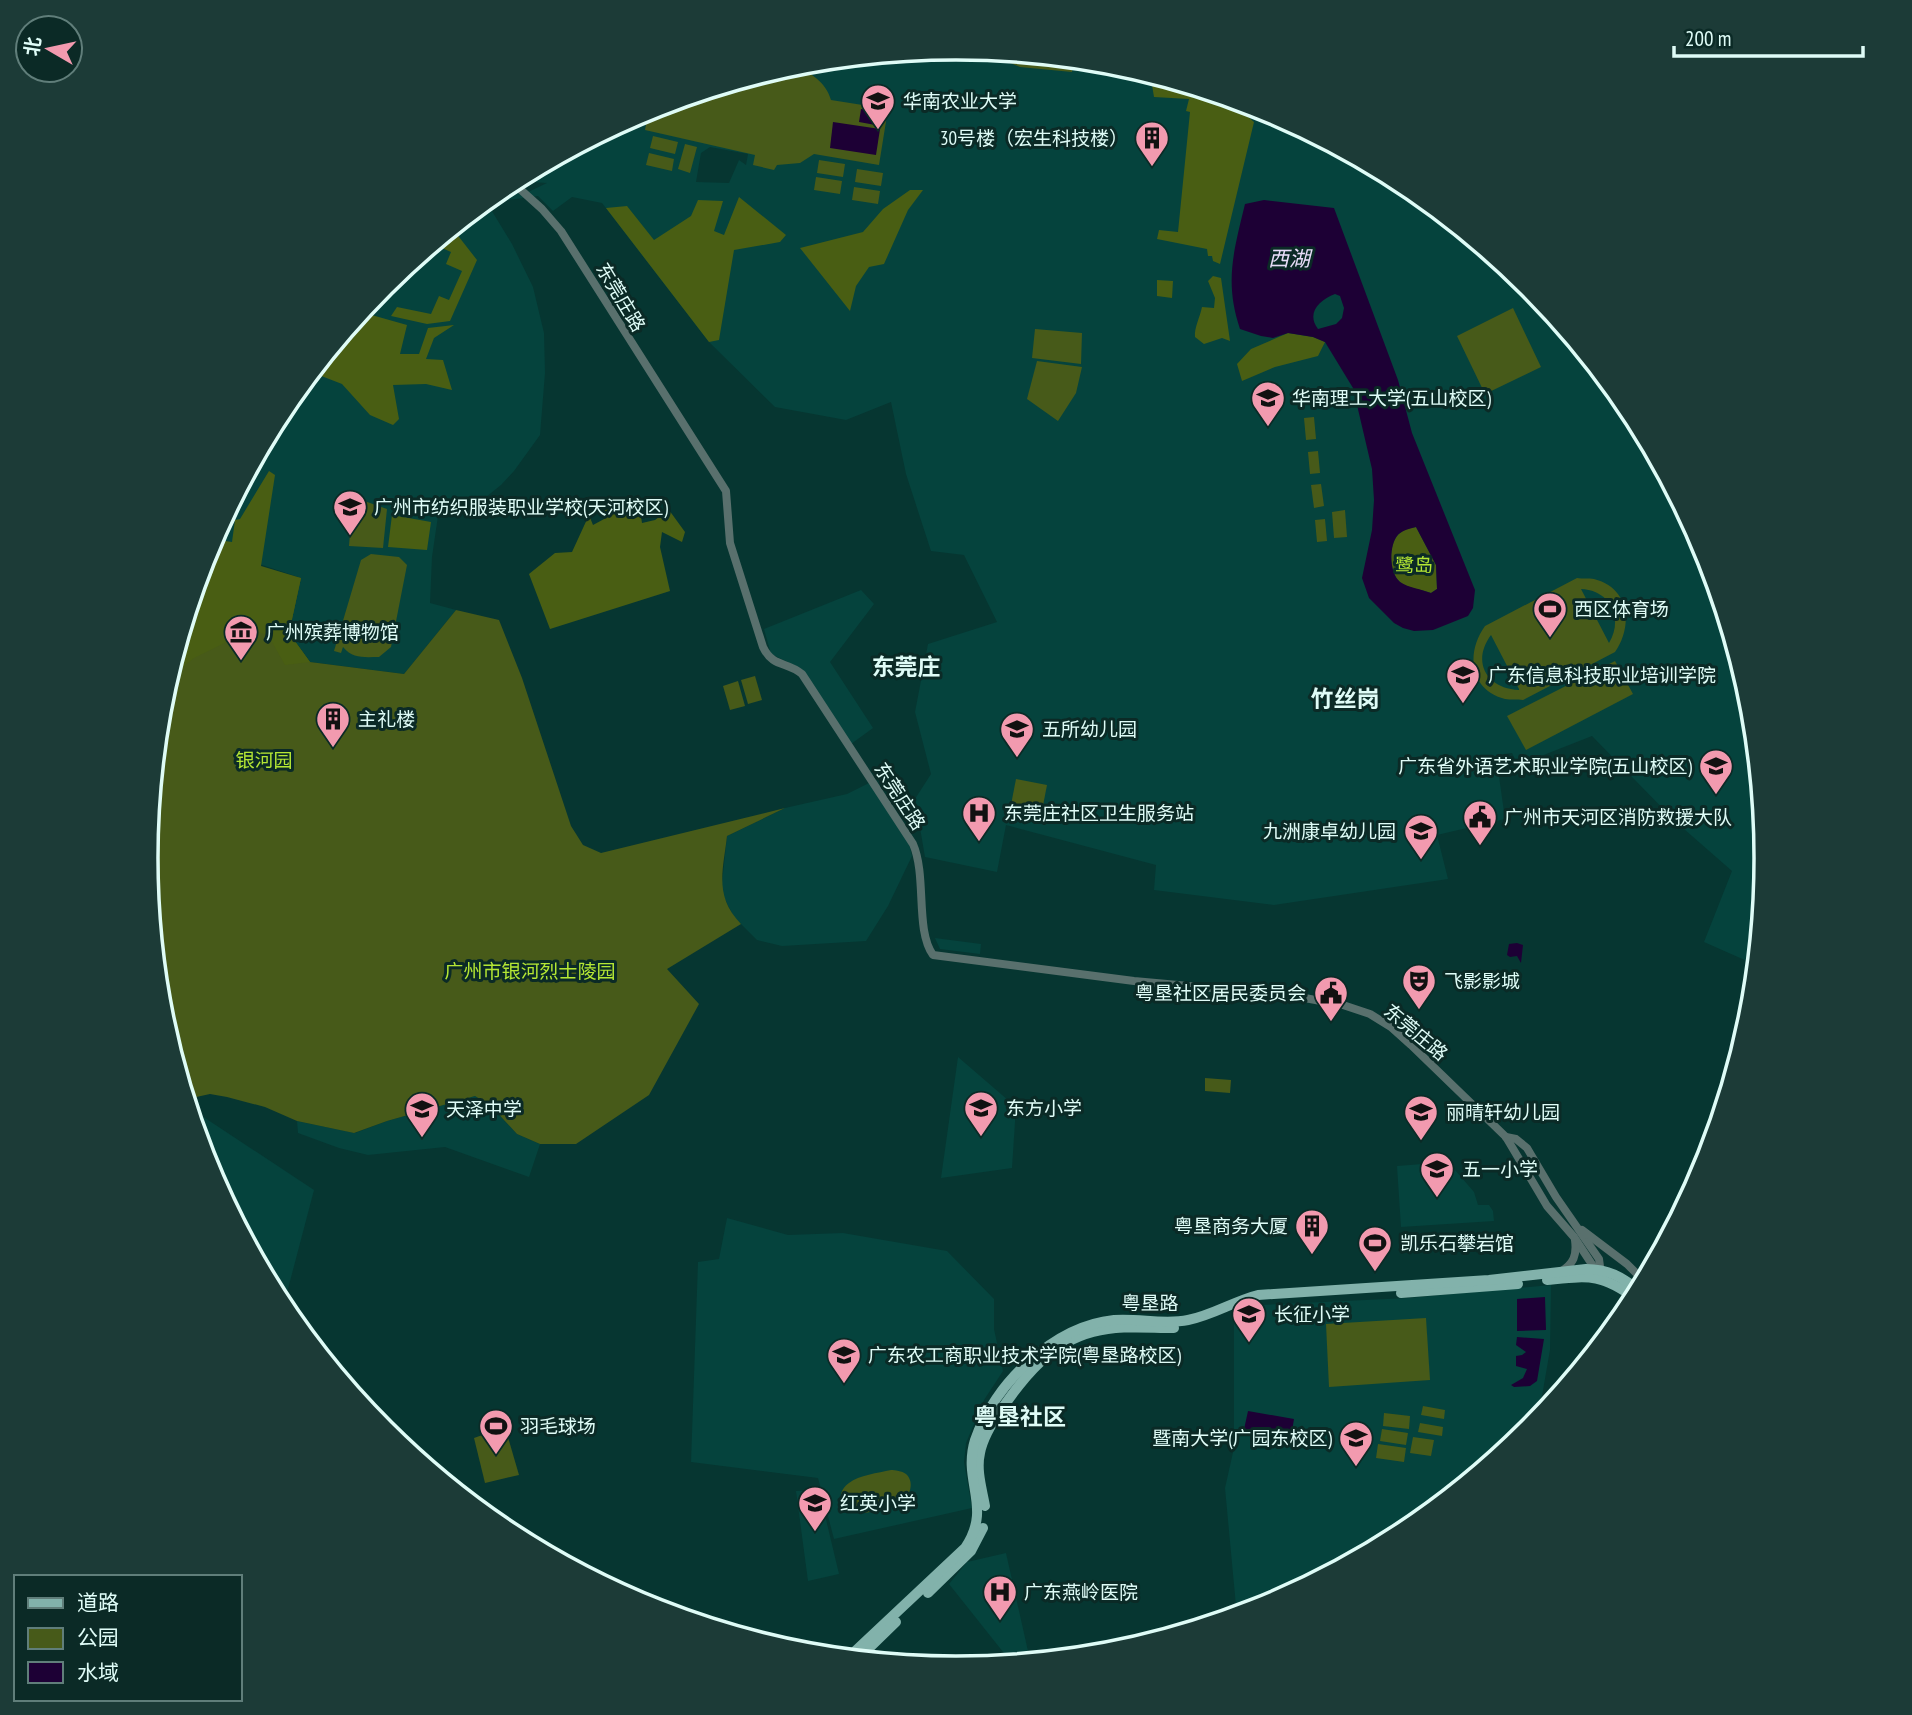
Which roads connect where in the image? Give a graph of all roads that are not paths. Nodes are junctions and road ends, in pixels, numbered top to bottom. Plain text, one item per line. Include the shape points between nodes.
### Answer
1 (520, 189) edge
2 (1506, 1138) junction
3 (1576, 1225) junction
4 (1574, 1237) junction
5 (1559, 1272) junction
6 (1599, 1272) junction
7 (1637, 1274) edge
8 (1630, 1284) edge
9 (1626, 1292) edge
10 (857, 1649) edge
11 (867, 1650) edge

1 - 2 street, 东莞庄路 via 561,231 726,491 730,543 763,648 772,662 802,674 913,844 920,867 926,943 933,955 1343,1004 1370,1014 1400,1035
2 - 3 street, 东莞庄路 via 1527,1148
2 - 4 street, 东莞庄路 via 1547,1206
3 - 6 street, 东莞庄路 via 1599,1259
3 - 7 street
4 - 5 street via 1574,1259
4 - 6 street, 东莞庄路
5 - 6 main road, 粤垦路
5 - 10 main road, 粤垦路 via 1258,1295 1187,1320 1109,1321 1058,1340 1008,1384 976,1439 971,1465 978,1507 974,1535
6 - 8 main road via 1613,1273
6 - 9 main road
6 - 11 main road, 粤垦路 via 1470,1288 1262,1301 1187,1327 1120,1327 1077,1337 1030,1371 986,1435 978,1464 984,1518 978,1541

